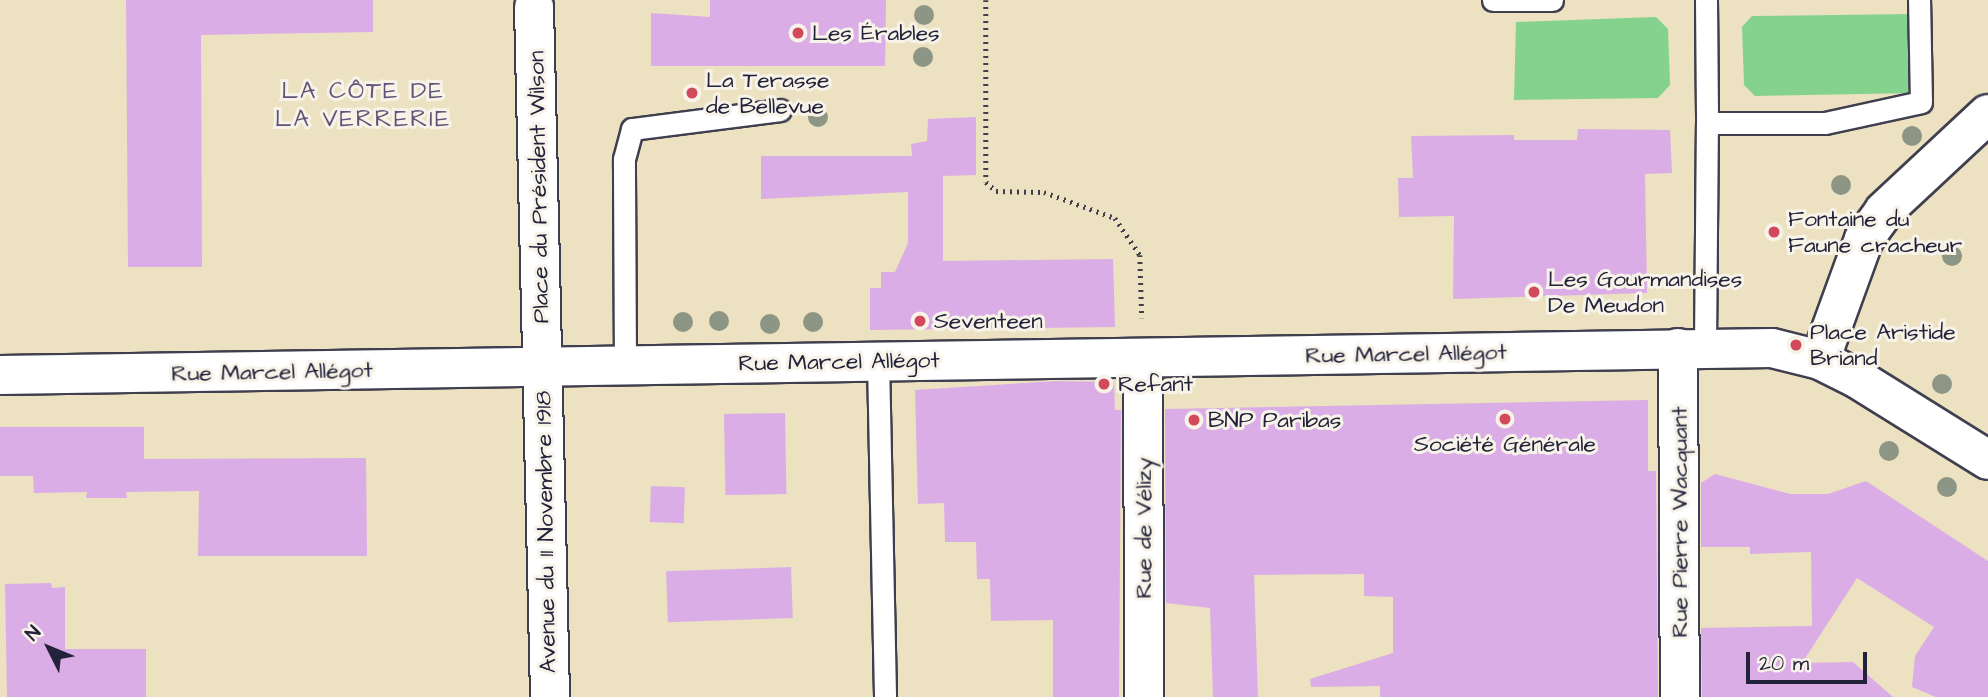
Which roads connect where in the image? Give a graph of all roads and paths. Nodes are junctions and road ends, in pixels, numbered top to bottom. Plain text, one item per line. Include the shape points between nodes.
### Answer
1 (986, 0) edge
2 (1493, 0) edge
3 (1552, 0) edge
4 (1706, 0) edge
5 (1919, 0) edge
6 (534, 7) dead end
7 (780, 110) dead end
8 (1988, 114) edge
9 (1707, 122) junction
10 (1692, 347) junction
11 (1143, 358) junction
12 (1820, 360) junction
13 (878, 361) junction
14 (625, 364) junction
15 (543, 368) junction
16 (0, 375) edge
17 (1988, 460) edge
18 (550, 697) edge
19 (885, 697) edge
20 (1144, 697) edge
21 (1680, 697) edge

1 - 11 path via 986,182 996,191 1044,192 1115,218 1140,255
2 - 3 lane
4 - 9 lane
5 - 9 lane via 1921,102 1825,124
6 - 15 main road, Place du Président Wilson
7 - 14 lane via 632,129 624,159
8 - 12 main road via 1884,211 1864,239
9 - 10 lane
10 - 11 main road, Rue Marcel Allégot
10 - 12 main road, Rue Marcel Allégot via 1772,348
10 - 21 main road, Rue Pierre Wacquant
11 - 13 main road, Rue Marcel Allégot
11 - 20 main road, Rue de Vélizy
12 - 17 main road, Rue Marcel Allégot via 1919,413
13 - 14 main road, Rue Marcel Allégot
13 - 19 lane
14 - 15 main road, Rue Marcel Allégot
15 - 16 main road, Rue Marcel Allégot
15 - 18 main road, Avenue du 11 Novembre 1918

